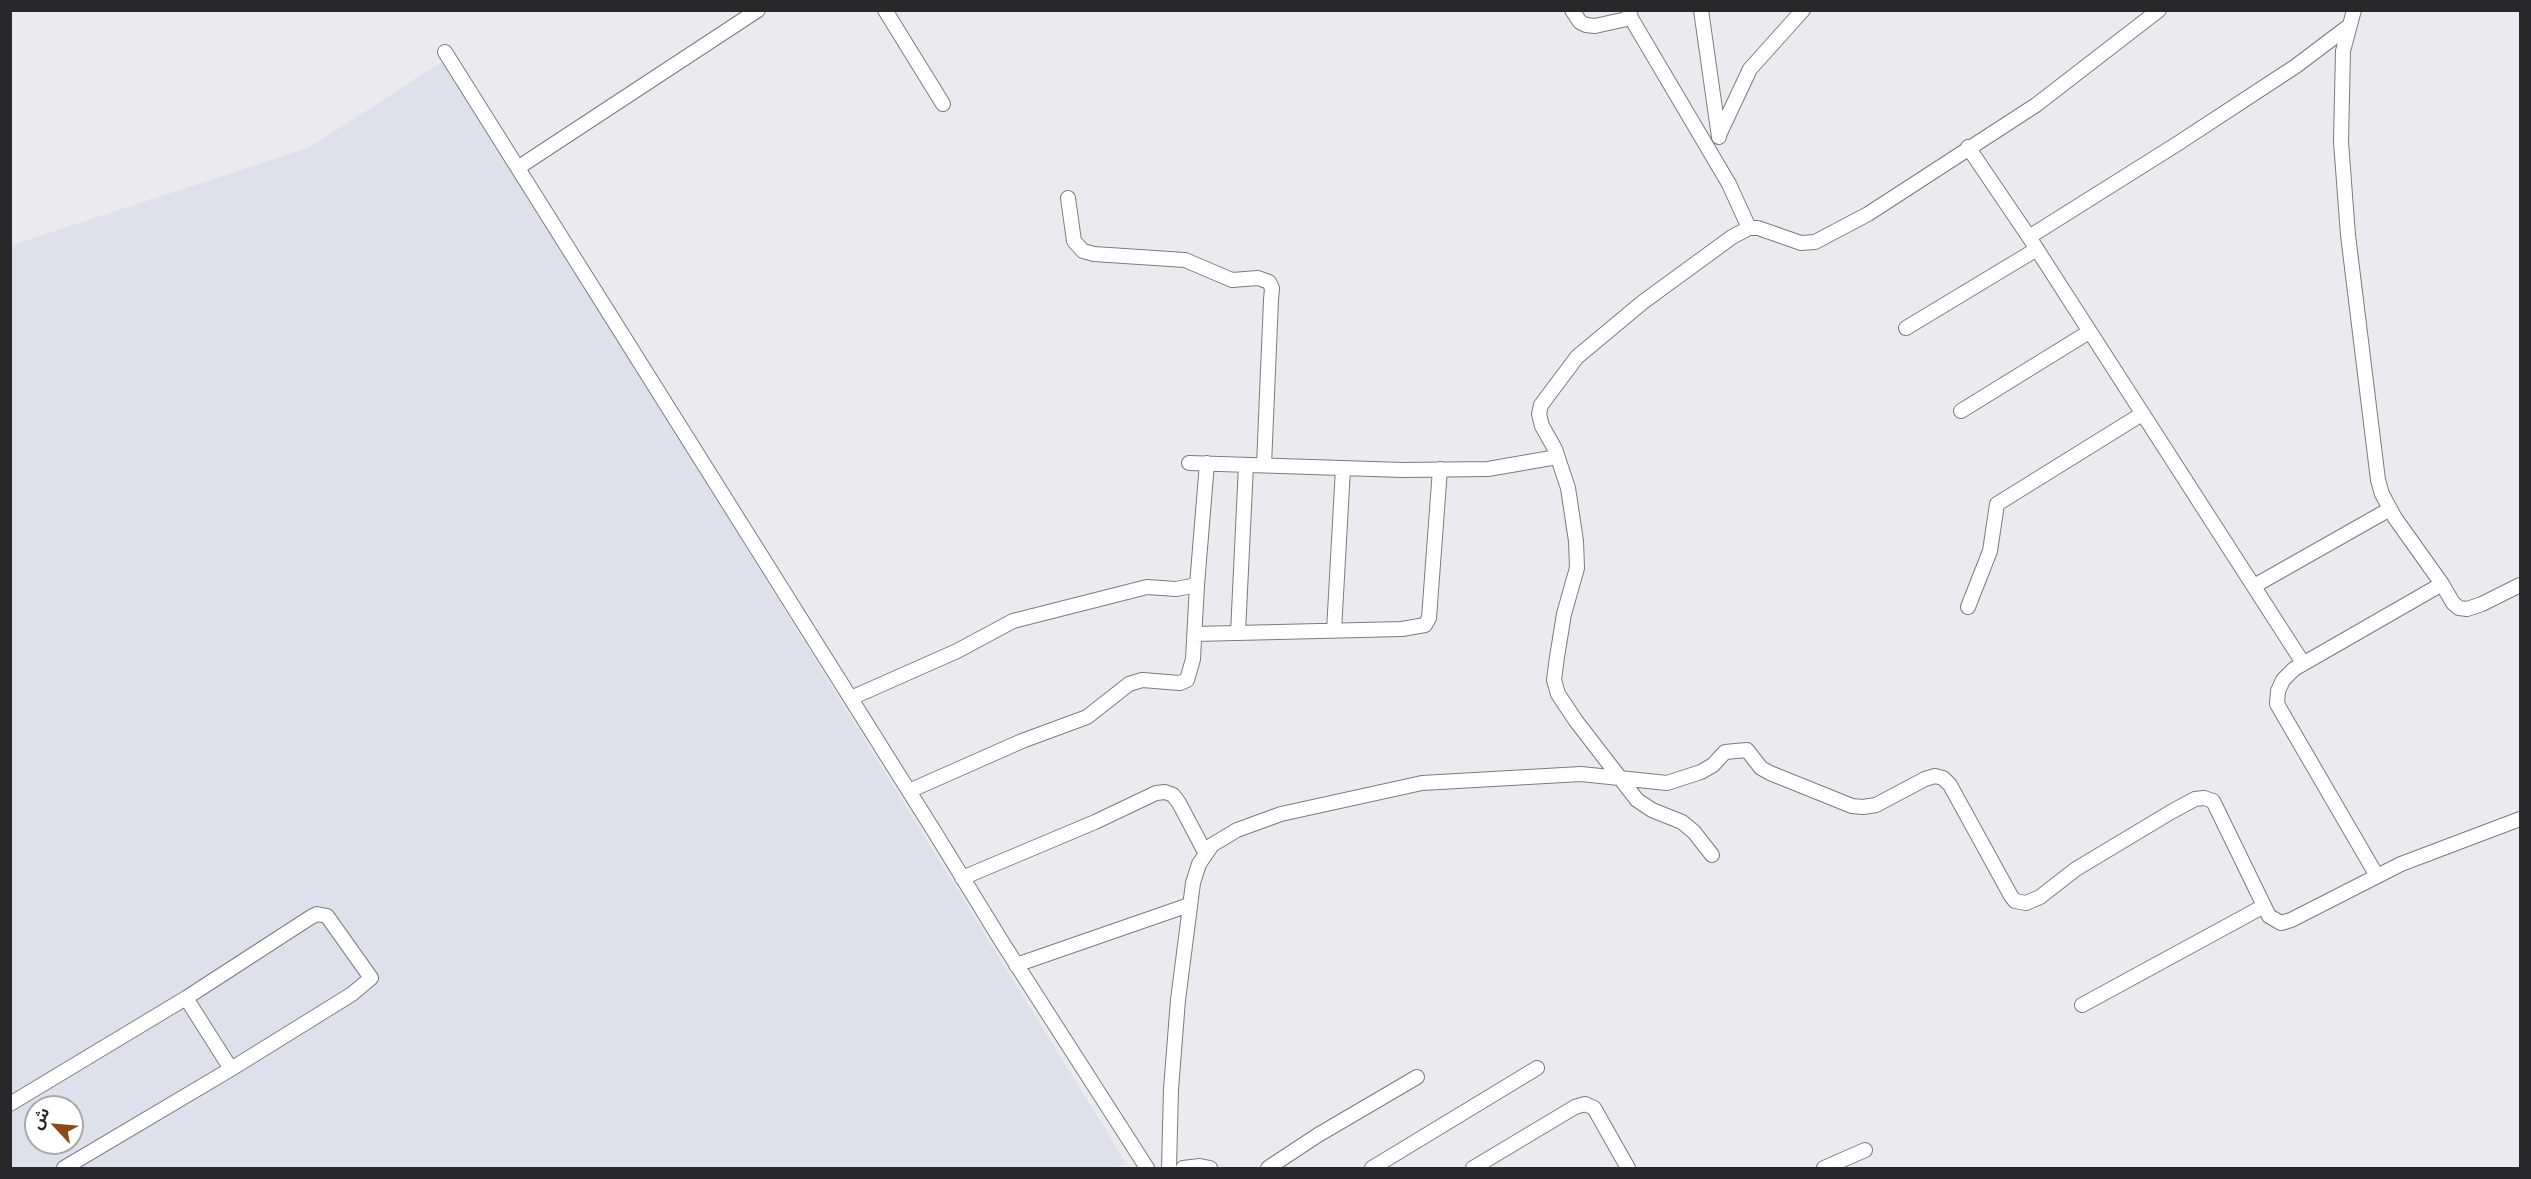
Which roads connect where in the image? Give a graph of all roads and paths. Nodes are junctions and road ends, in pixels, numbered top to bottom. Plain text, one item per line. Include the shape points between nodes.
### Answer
1 (758, 10) edge
2 (885, 10) edge
3 (1572, 10) edge
4 (1701, 10) edge
5 (1803, 10) edge
6 (2159, 10) edge
7 (2354, 10) edge
8 (1630, 14) edge
9 (1789, 17) edge
10 (2349, 27) junction
11 (445, 52) dead end
12 (943, 104) dead end
13 (1719, 135) junction
14 (1968, 147) junction
15 (1713, 156) junction
16 (519, 167) junction
17 (1068, 198) dead end
18 (1749, 228) junction
19 (2029, 237) junction
20 (2037, 249) junction
21 (1906, 328) dead end
22 (2089, 332) junction
23 (1961, 411) dead end
24 (2142, 414) junction
25 (1557, 457) junction
26 (1189, 463) dead end
27 (1208, 463) junction
28 (1246, 465) junction
29 (1264, 465) junction
30 (1343, 468) junction
31 (1440, 469) junction
32 (2390, 509) junction
33 (2442, 584) junction
34 (1197, 585) junction
35 (2520, 585) edge
36 (2254, 586) junction
37 (1176, 589) junction
38 (1196, 607) junction
39 (1968, 607) dead end
40 (1334, 631) junction
41 (1238, 633) junction
42 (1195, 634) junction
43 (2303, 663) junction
44 (851, 698) junction
45 (1622, 779) junction
46 (909, 791) junction
47 (2520, 819) edge
48 (1206, 854) junction
49 (1712, 855) dead end
50 (2377, 876) junction
51 (962, 878) junction
52 (1189, 905) junction
53 (2264, 906) junction
54 (1016, 966) junction
55 (186, 998) junction
56 (2082, 1005) dead end
57 (1537, 1068) dead end
58 (231, 1069) junction
59 (1417, 1077) dead end
60 (10, 1104) edge
61 (1865, 1150) dead end
62 (64, 1168) edge
63 (1146, 1168) edge
64 (1169, 1168) edge
65 (1183, 1168) edge
66 (1210, 1168) edge
67 (1268, 1168) edge
68 (1372, 1168) edge
69 (1473, 1168) edge
70 (1628, 1168) edge
71 (1824, 1168) edge

1 - 16 street
2 - 12 street
3 - 8 street via 1580,22 1594,26
4 - 13 street
5 - 9 street
6 - 14 street via 2036,105
7 - 10 street
8 - 15 street
9 - 13 street via 1750,69
10 - 19 street via 2296,66
10 - 32 street via 2343,51 2341,142 2348,235 2378,480
11 - 16 street
13 - 15 street
14 - 18 street via 1868,214 1815,242 1801,243
14 - 19 street
15 - 18 street
16 - 44 street
17 - 29 street via 1074,241 1083,250 1185,260 1232,280 1258,278 1269,282 1272,300
18 - 25 street via 1643,302 1577,357 1550,392 1539,414
19 - 20 street
20 - 21 street
20 - 22 street
22 - 23 street
22 - 24 street
24 - 36 street
24 - 39 street via 1997,504 1990,550
25 - 31 street via 1488,469
25 - 45 street via 1568,488 1577,568 1564,614 1554,680 1558,694 1576,721
26 - 27 street
27 - 28 street
27 - 34 street
28 - 29 street
28 - 41 street
29 - 30 street
30 - 31 street
30 - 40 street
31 - 40 street via 1429,618 1425,625
32 - 33 street
32 - 36 street
33 - 35 street via 2453,603 2467,609
33 - 43 street
34 - 37 street
34 - 38 street
36 - 43 street
37 - 38 street
37 - 44 street via 1147,587 1013,621 957,651
38 - 42 street
40 - 41 street
41 - 42 street
42 - 46 street via 1187,680 1142,680 1129,684 1087,717
43 - 50 street via 2283,680 2277,704
44 - 46 street
45 - 48 street via 1581,774 1422,783 1281,814 1237,830 1212,844
45 - 49 street via 1637,800 1682,822
45 - 53 street via 1667,783 1701,772 1725,752 1747,750 1761,768 1863,807 1876,805 1925,779 1943,778 2011,896 2020,903 2040,897 2076,869 2170,812 2204,798 2213,801
46 - 51 street
47 - 50 street
48 - 51 street via 1179,803 1165,792
48 - 52 street via 1199,864
50 - 53 street via 2281,923
51 - 54 street
52 - 54 street
52 - 64 street via 1171,1089
53 - 56 street
54 - 63 street
55 - 58 street
55 - 58 street via 317,914 327,916 363,964 371,978 352,994
55 - 60 street
57 - 68 street
58 - 62 street
59 - 67 street
61 - 71 street
65 - 66 street
69 - 70 street via 1585,1104 1594,1108

